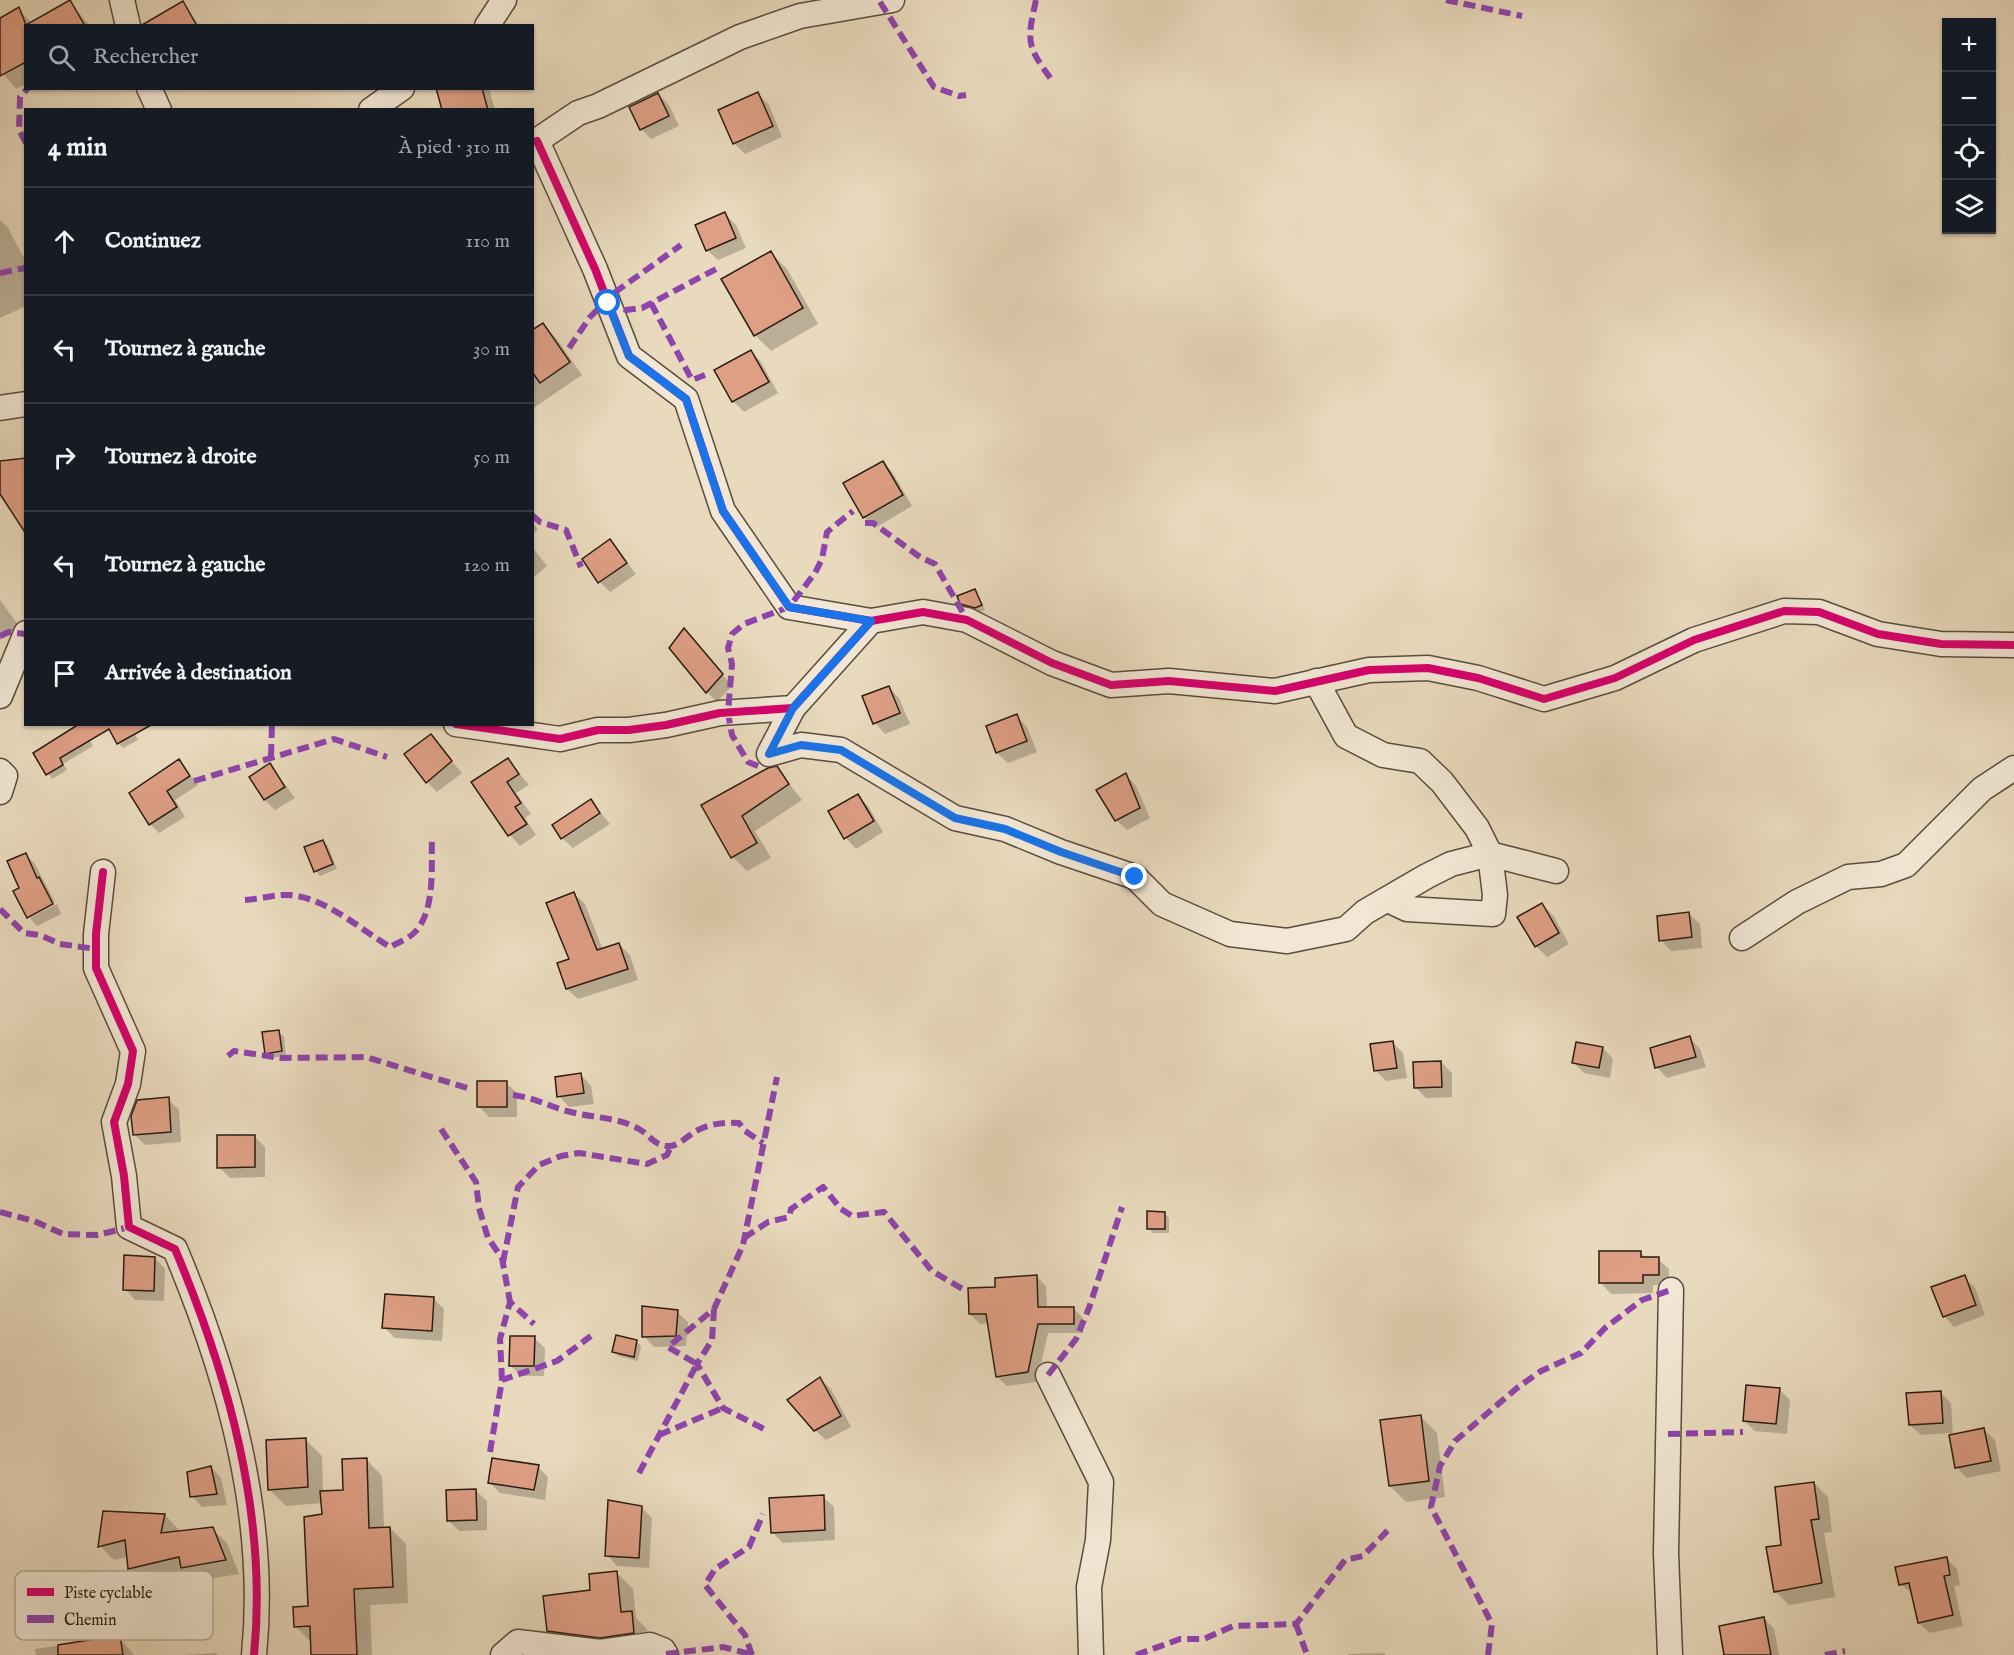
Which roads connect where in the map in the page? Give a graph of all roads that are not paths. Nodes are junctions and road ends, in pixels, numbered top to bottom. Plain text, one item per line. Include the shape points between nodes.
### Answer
1 (122, 0) edge
2 (504, 0) edge
3 (892, 0) edge
4 (128, 24) edge
5 (488, 24) edge
6 (150, 90) edge
7 (399, 90) edge
8 (158, 108) edge
9 (374, 108) edge
10 (535, 142) edge
11 (24, 404) edge
12 (0, 408) edge
13 (871, 621) junction
14 (24, 638) edge
15 (2014, 645) edge
16 (1317, 681) junction
17 (0, 696) edge
18 (793, 708) junction
19 (470, 726) edge
20 (2014, 768) edge
21 (0, 771) edge
22 (0, 792) edge
23 (1490, 854) junction
24 (1556, 871) dead end
25 (103, 872) dead end
26 (1388, 900) junction
27 (1742, 938) dead end
28 (1671, 1290) dead end
29 (1048, 1375) dead end
30 (254, 1655) edge
31 (503, 1655) edge
32 (666, 1655) edge
33 (1091, 1655) edge
34 (1670, 1655) edge

1 - 4 street
2 - 5 street
3 - 10 street via 800,16 740,37 578,113
6 - 8 street
7 - 9 street
10 - 13 street via 595,269 629,356 686,399 723,511 789,607
11 - 12 street
13 - 16 street via 923,612 966,620 1052,663 1111,685 1169,681 1275,691
13 - 18 street
14 - 17 street
15 - 16 street via 1941,644 1878,634 1820,612 1784,610 1694,640 1615,678 1544,699 1478,678 1428,668 1369,670
16 - 23 street via 1346,736 1383,755 1420,761 1442,782 1477,828
18 - 19 street via 720,714 629,730 598,730 561,739
18 - 26 street via 769,754 801,745 841,750 955,818 1005,829 1135,877 1162,904 1230,934 1287,941 1346,929 1365,912
20 - 27 street via 1982,789 1906,865 1881,874 1848,877 1797,902
21 - 22 street via 5,776
23 - 24 street
23 - 26 street via 1451,864
23 - 26 street via 1493,914 1407,909
25 - 30 street via 96,968 133,1051 128,1084 114,1122 129,1227 175,1249 204,1317 234,1420 255,1548
28 - 34 street via 1666,1553
29 - 33 street via 1101,1482 1098,1540 1089,1587
31 - 32 street via 518,1642 600,1652 650,1645

